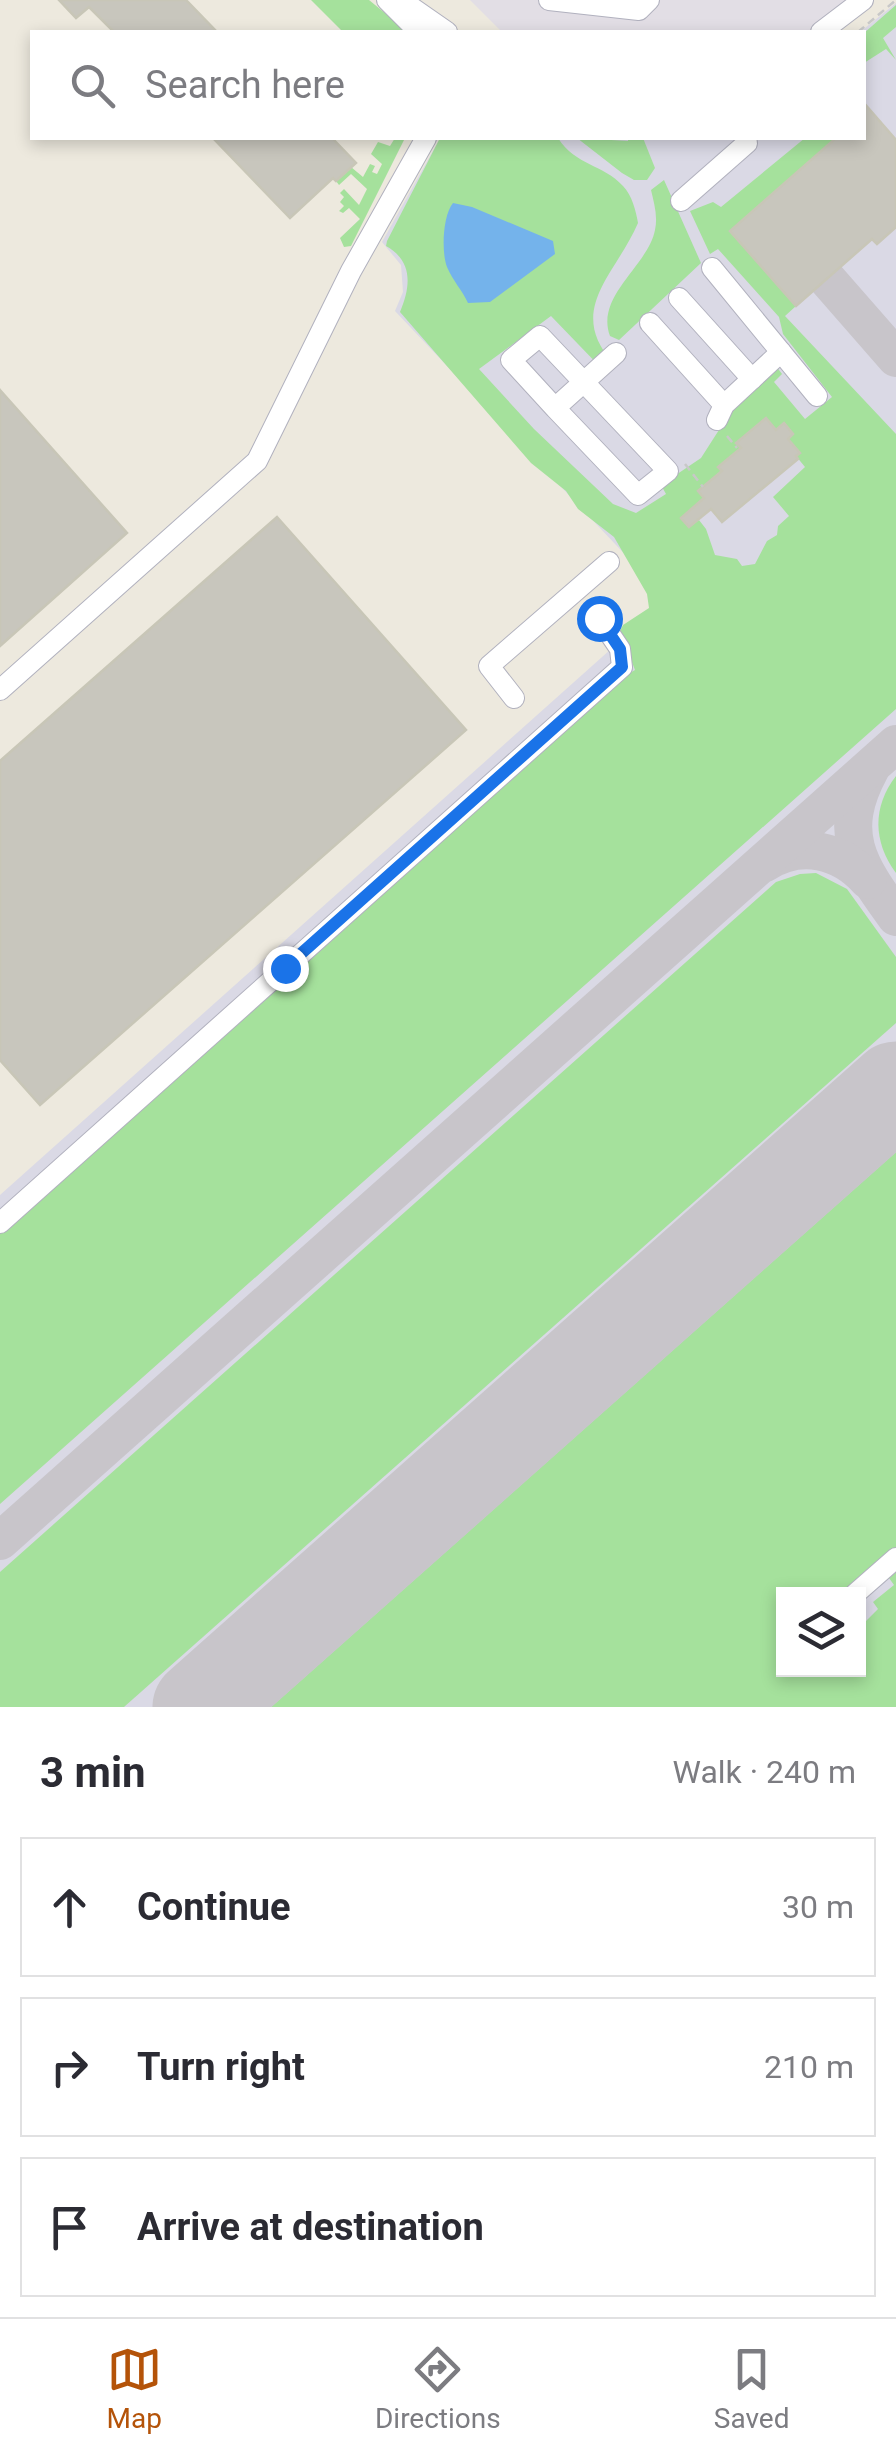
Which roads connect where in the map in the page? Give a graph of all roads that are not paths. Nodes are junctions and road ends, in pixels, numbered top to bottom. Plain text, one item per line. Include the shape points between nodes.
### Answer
1 (387, 0) edge
2 (401, 0) edge
3 (549, 0) edge
4 (649, 0) edge
5 (863, 0) edge
6 (417, 30) edge
7 (443, 30) edge
8 (824, 30) edge
9 (425, 140) edge
10 (747, 143) dead end
11 (681, 201) dead end
12 (712, 268) dead end
13 (679, 298) dead end
14 (650, 323) dead end
15 (781, 352) junction
16 (616, 354) dead end
17 (752, 379) junction
18 (584, 382) junction
19 (817, 396) dead end
20 (555, 408) junction
21 (609, 562) dead end
22 (599, 618) dead end
23 (0, 690) edge
24 (514, 698) dead end
25 (0, 1224) edge
26 (896, 1558) edge
27 (863, 1587) edge

1 - 6 street
2 - 7 street
3 - 4 street via 639,10
5 - 8 street
9 - 23 street via 257,461
10 - 11 street
12 - 15 street
13 - 17 street
14 - 17 street via 720,418
15 - 17 street
15 - 19 street
16 - 18 street
18 - 20 street
18 - 20 street via 540,336 511,360
18 - 20 street via 668,471 638,495
21 - 24 street via 489,666
22 - 25 street via 620,649 622,667
26 - 27 street

